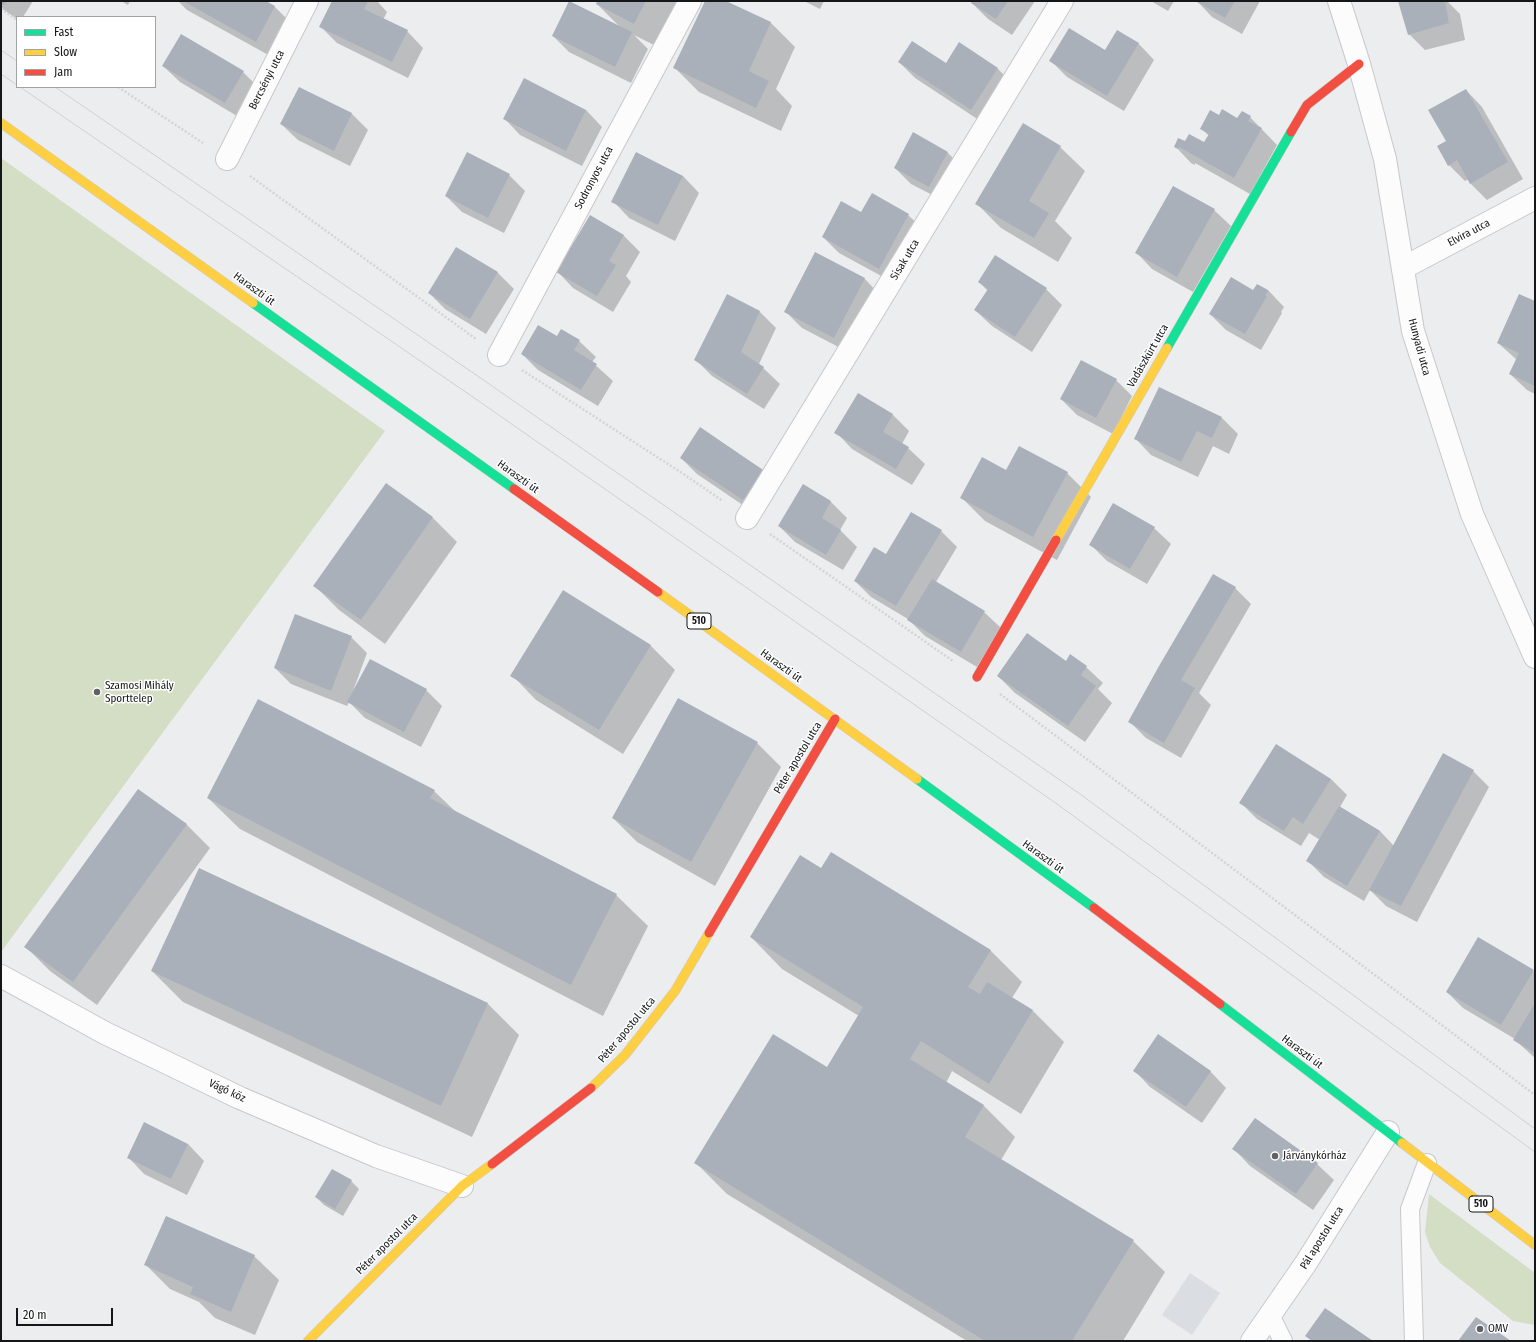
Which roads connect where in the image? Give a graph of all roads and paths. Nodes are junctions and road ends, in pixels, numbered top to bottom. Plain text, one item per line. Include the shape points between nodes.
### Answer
1 (307, 1) edge
2 (690, 1) edge
3 (1062, 1) edge
4 (1339, 1) edge
5 (1, 9) edge
6 (16, 19) edge
7 (1359, 64) junction
8 (120, 88) edge
9 (1, 123) edge
10 (227, 159) junction
11 (1535, 198) edge
12 (1403, 268) junction
13 (499, 355) junction
14 (748, 518) junction
15 (1535, 657) edge
16 (977, 677) junction
17 (835, 719) junction
18 (1, 976) edge
19 (1535, 1095) edge
20 (1388, 1132) junction
21 (1427, 1163) junction
22 (462, 1186) junction
23 (1535, 1245) edge
24 (1270, 1315) junction
25 (308, 1341) edge
26 (1252, 1341) edge
27 (1283, 1341) edge
28 (1414, 1341) edge

1 - 10 street, Bercsényi utca
2 - 13 street, Sodronyos utca
3 - 14 street, Sisak utca
4 - 7 street, Hunyadi utca
5 - 6 path
7 - 12 street, Hunyadi utca via 1385,159
7 - 16 main road, Vadászkürt utca via 1307,105
8 - 10 path
9 - 17 main road, Haraszti út / 510
10 - 13 path
11 - 12 street, Elvira utca
12 - 15 street, Hunyadi utca via 1413,331 1472,514
13 - 14 path
14 - 16 path
16 - 19 path
17 - 20 main road, Haraszti út / 510 via 1095,909
17 - 22 main road, Péter apostol utca via 675,991 625,1055 597,1084
18 - 22 street, Vágó köz via 105,1033 240,1098 376,1156
20 - 21 main road, Haraszti út / 510
20 - 24 street, Pál apostol utca via 1306,1263
21 - 23 main road, Haraszti út / 510
21 - 28 lane via 1410,1209
22 - 25 main road, Péter apostol utca
24 - 26 street, Pál apostol utca
24 - 27 lane

